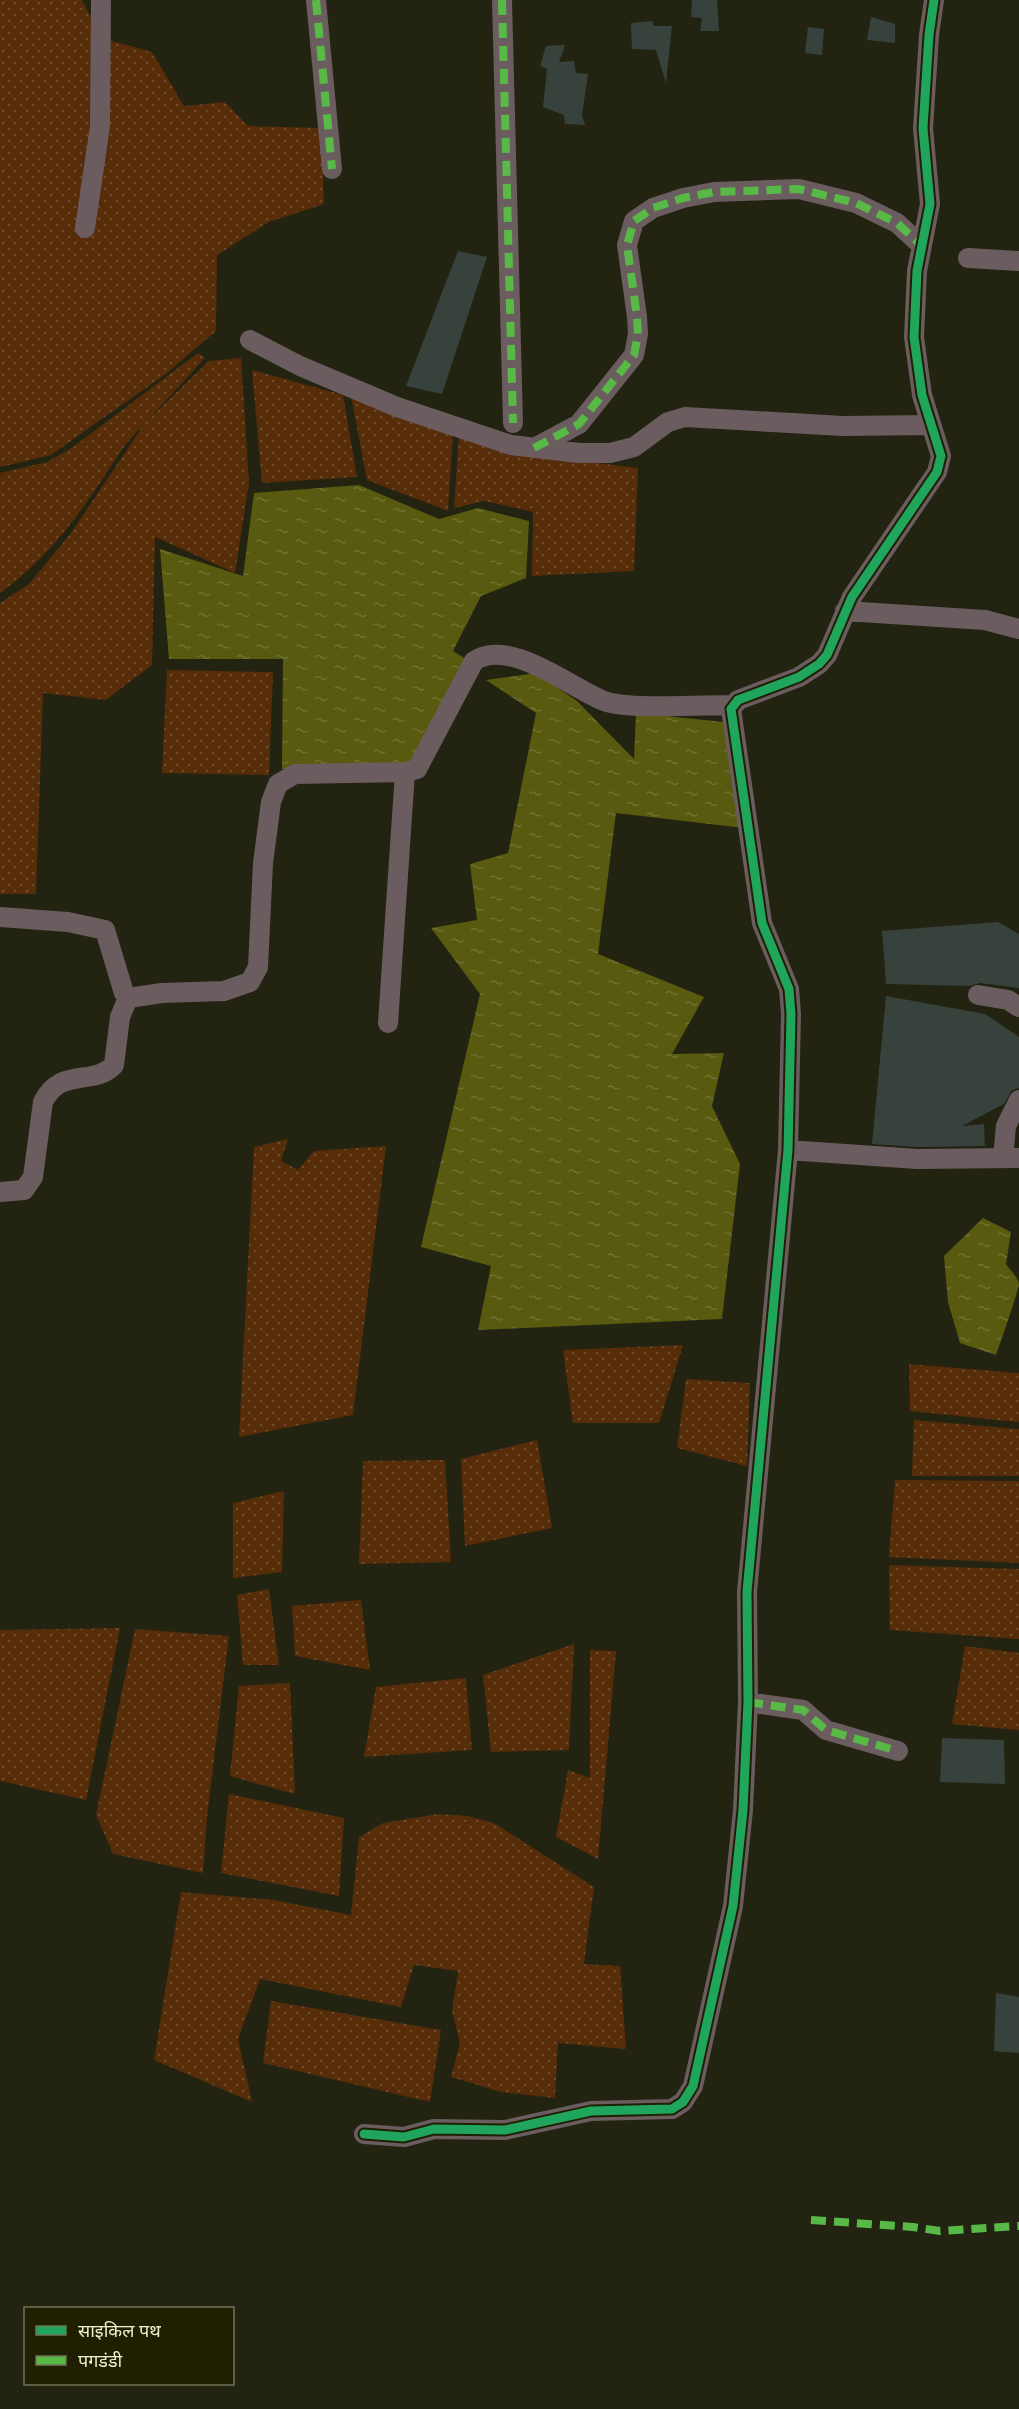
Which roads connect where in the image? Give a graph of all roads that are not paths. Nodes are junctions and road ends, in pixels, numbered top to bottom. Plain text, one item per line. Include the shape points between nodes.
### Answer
1 (101, 0) edge
2 (316, 0) edge
3 (502, 0) edge
4 (934, 0) edge
5 (332, 169) dead end
6 (85, 228) dead end
7 (921, 245) junction
8 (968, 258) dead end
9 (1019, 261) edge
10 (250, 340) dead end
11 (513, 423) dead end
12 (930, 424) junction
13 (534, 448) junction
14 (845, 611) junction
15 (1019, 629) edge
16 (732, 705) junction
17 (405, 772) junction
18 (0, 917) edge
19 (978, 995) dead end
20 (128, 998) junction
21 (1019, 1006) edge
22 (388, 1023) dead end
23 (1019, 1100) edge
24 (788, 1150) junction
25 (1011, 1158) edge
26 (0, 1192) edge
27 (748, 1702) junction
28 (898, 1751) dead end
29 (364, 2134) dead end

1 - 6 street via 100,126
2 - 5 street
3 - 11 street
4 - 7 street via 923,128 930,204
7 - 12 street via 914,337
7 - 13 street via 897,223 856,203 799,189 714,192 653,208 634,221 627,245 637,325 634,354 579,424
8 - 9 street
10 - 13 street via 397,407 511,445
12 - 13 street via 843,426 685,417 669,422 634,447 610,453
12 - 14 street via 941,456 937,472
14 - 15 street via 985,620
14 - 16 street via 827,655 819,664 799,677
16 - 17 street via 616,705 537,666 510,657 484,655 474,661 421,766
16 - 24 street via 762,923 789,989
17 - 20 street via 295,774 278,784 271,802 263,863 258,968 250,982 224,991
17 - 22 street
18 - 20 street via 68,921 105,930
19 - 21 street
20 - 26 street via 120,1017 114,1065 106,1071 63,1081 48,1091 43,1102 33,1177 24,1190
23 - 25 street via 1006,1126
24 - 25 street via 917,1160
24 - 27 street via 748,1570
27 - 28 street via 803,1710 826,1730
27 - 29 street via 733,1906 696,2074 683,2102 672,2109 579,2113 505,2130 434,2129 404,2137

